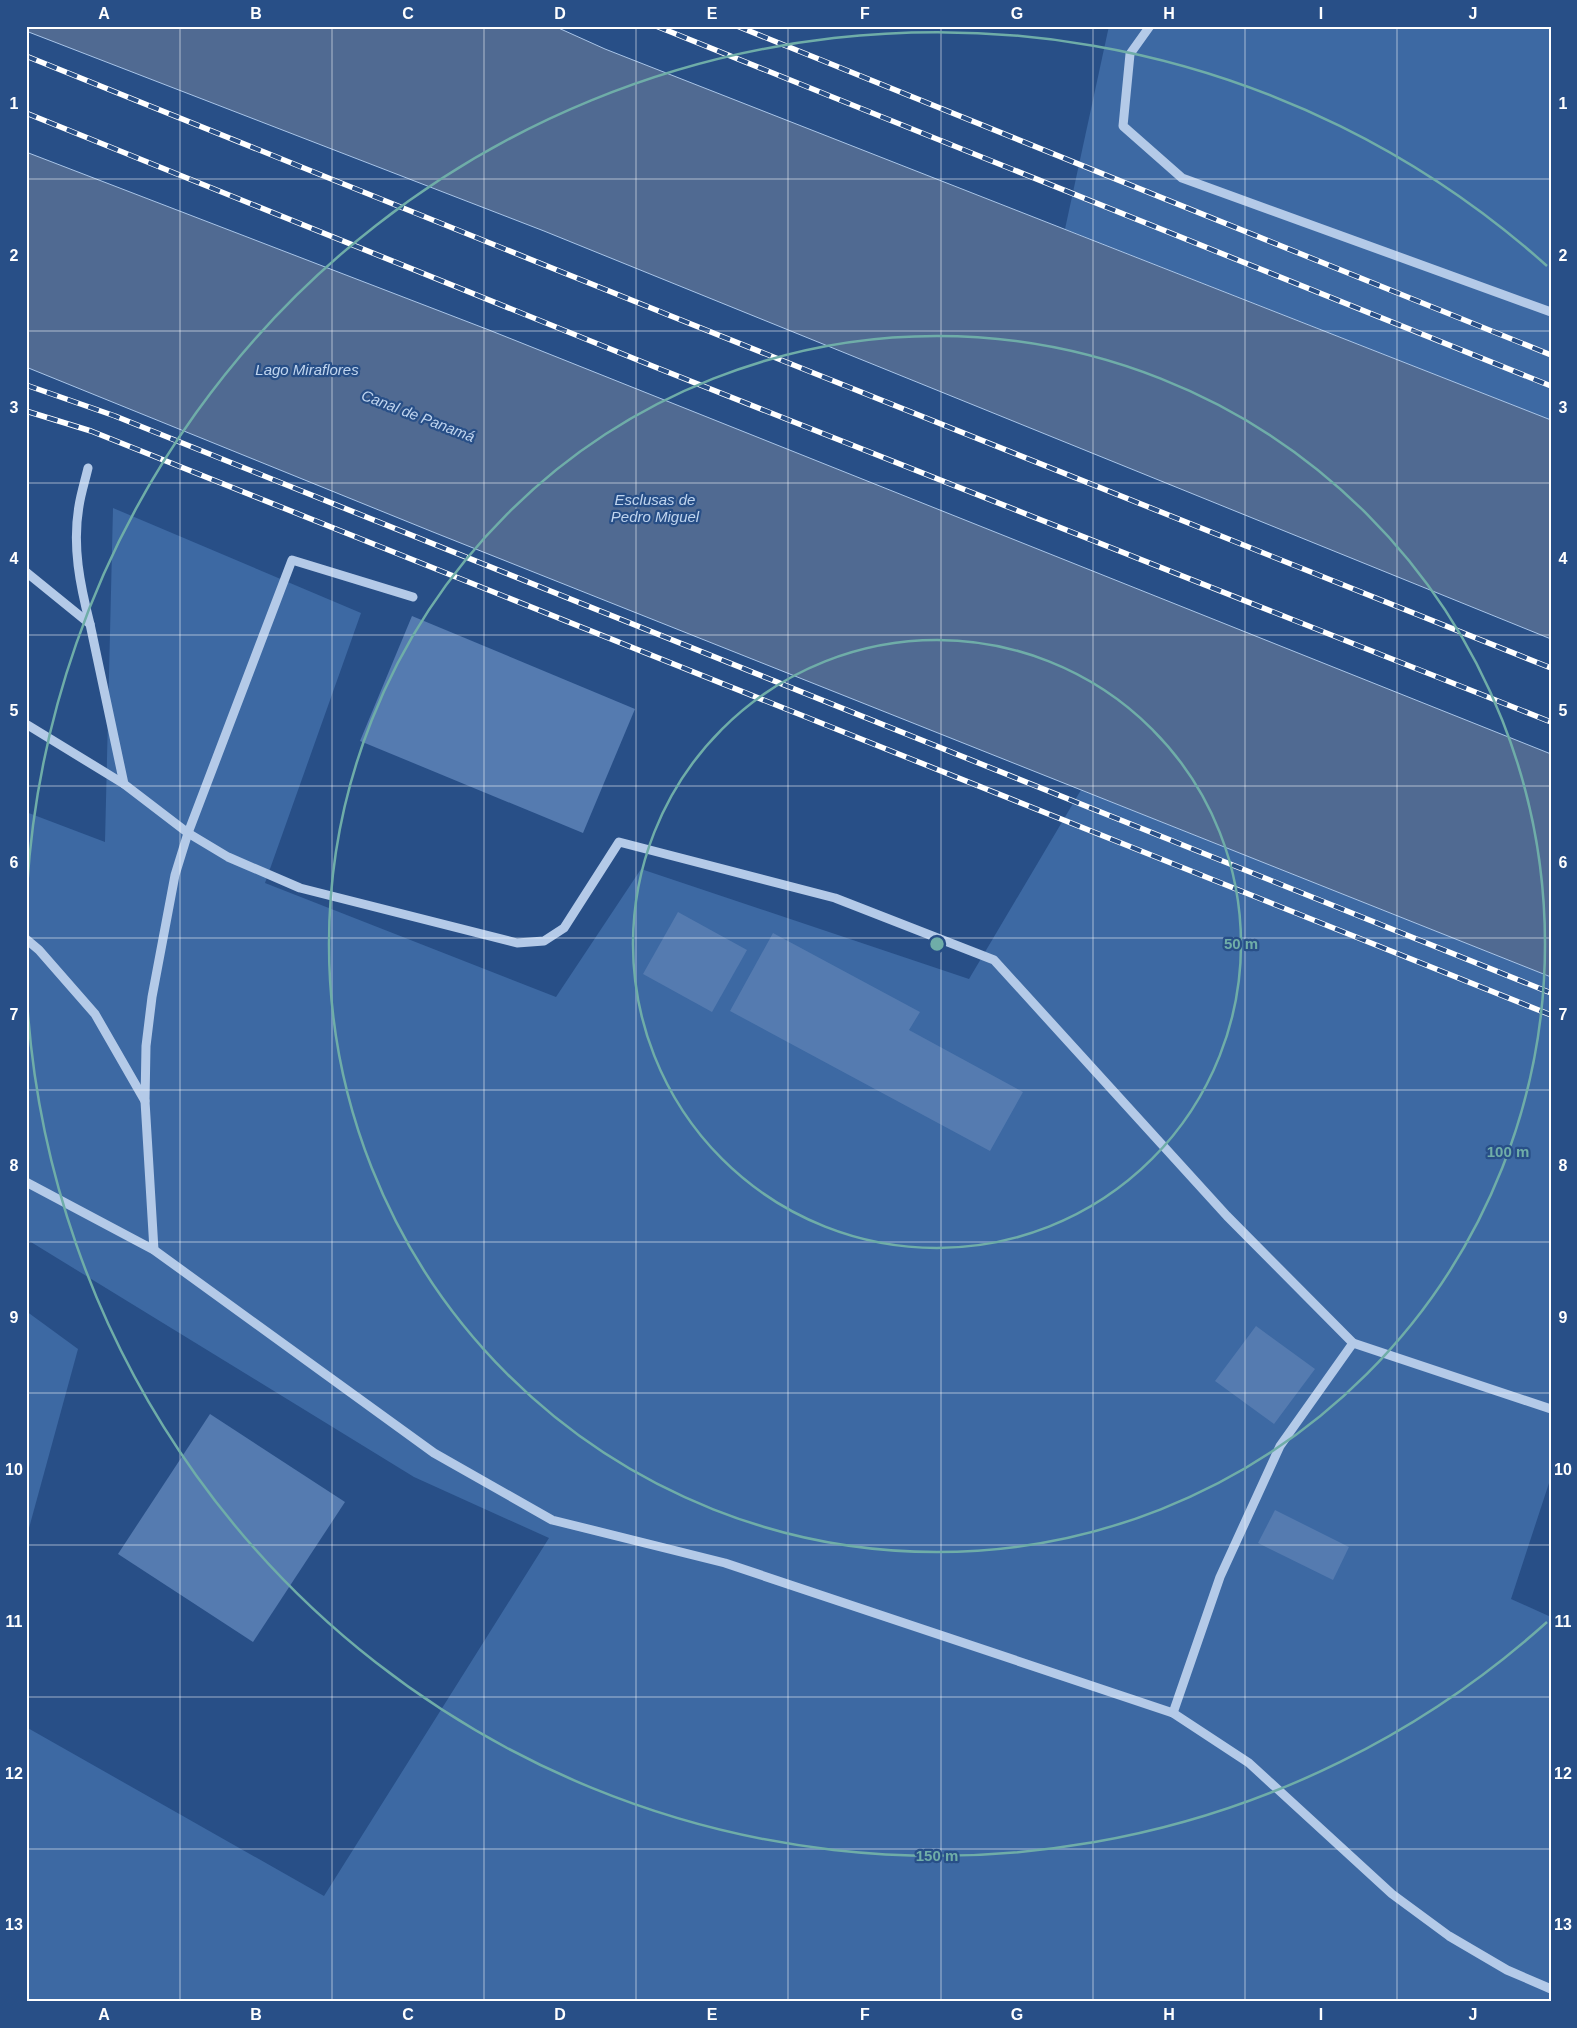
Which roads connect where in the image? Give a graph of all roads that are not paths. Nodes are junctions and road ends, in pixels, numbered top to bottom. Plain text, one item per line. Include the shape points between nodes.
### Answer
1 (1150, 26) edge
2 (1551, 312) edge
3 (88, 468) dead end
4 (26, 572) edge
5 (413, 597) dead end
6 (90, 624) junction
7 (26, 724) edge
8 (124, 784) junction
9 (188, 833) junction
10 (26, 939) edge
11 (145, 1101) junction
12 (26, 1182) edge
13 (154, 1250) junction
14 (1353, 1343) junction
15 (1551, 1409) edge
16 (1173, 1713) junction
17 (1551, 1989) edge

1 - 2 lane via 1130,54 1123,126 1182,178
3 - 6 lane via 79,506 76,547 80,586
4 - 6 lane
5 - 9 lane via 292,560
6 - 8 lane
7 - 8 lane
8 - 9 lane
9 - 11 lane via 175,875 152,997 146,1046
9 - 14 lane via 228,857 300,888 517,944 544,941 564,928 619,842 835,898 994,960 1227,1216
10 - 11 lane via 95,1014
11 - 13 lane
12 - 13 lane
13 - 16 lane via 434,1453 552,1520 725,1563
14 - 15 lane
14 - 16 lane via 1280,1446 1220,1577
16 - 17 lane via 1249,1764 1392,1894 1449,1936 1507,1970

